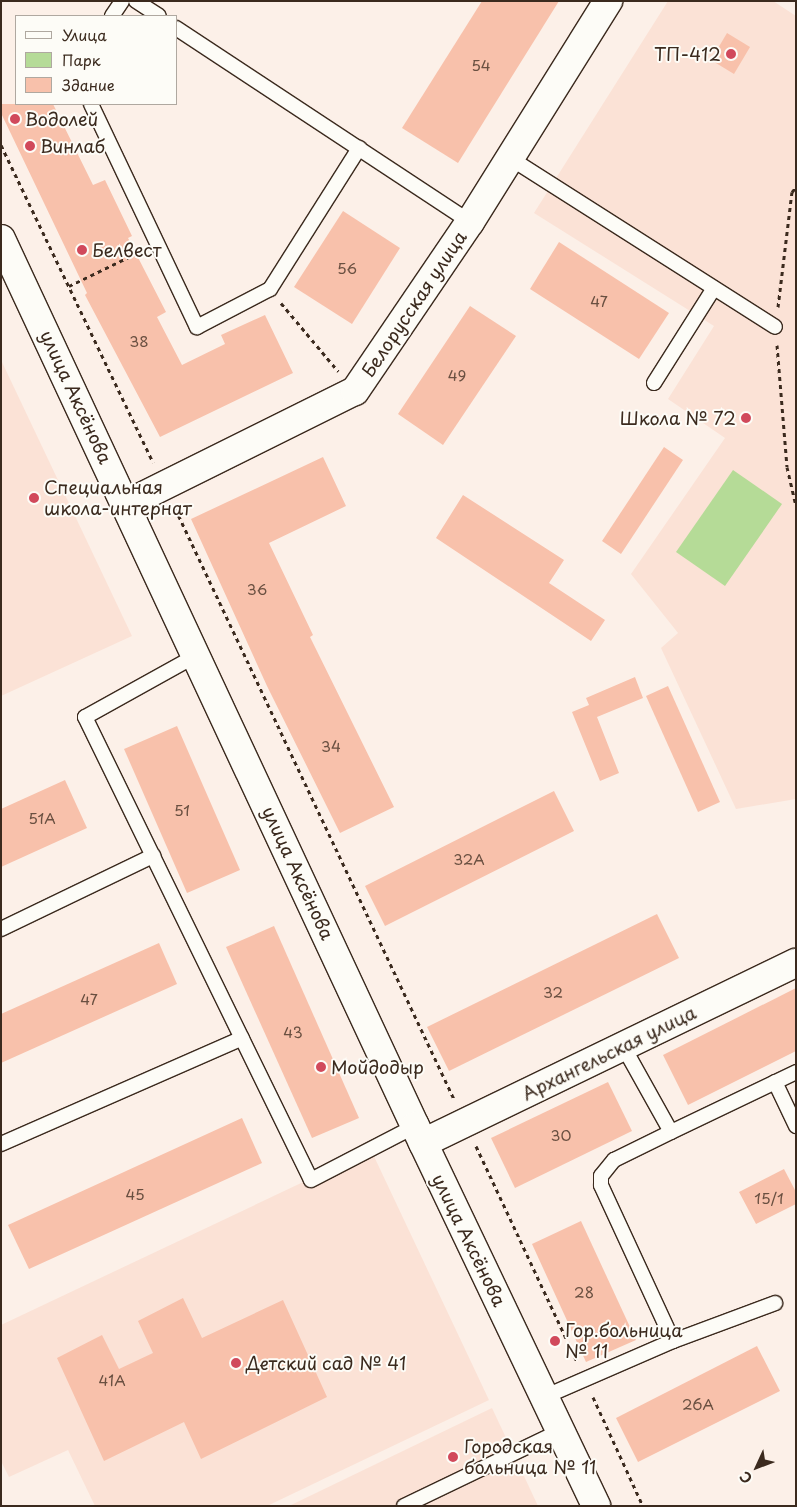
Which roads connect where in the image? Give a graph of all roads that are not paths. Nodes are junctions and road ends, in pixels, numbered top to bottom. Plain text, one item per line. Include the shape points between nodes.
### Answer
1 (122, 1) edge
2 (136, 1) edge
3 (608, 1) edge
4 (113, 15) edge
5 (157, 15) edge
6 (178, 29) edge
7 (91, 105) edge
8 (359, 148) junction
9 (510, 158) junction
10 (470, 222) junction
11 (1, 239) edge
12 (714, 288) junction
13 (775, 327) dead end
14 (654, 383) dead end
15 (127, 504) junction
16 (197, 655) junction
17 (153, 856) junction
18 (1, 929) edge
19 (796, 963) edge
20 (242, 1038) junction
21 (623, 1046) junction
22 (796, 1072) edge
23 (775, 1082) junction
24 (796, 1126) edge
25 (671, 1132) junction
26 (419, 1134) junction
27 (1, 1144) edge
28 (775, 1303) dead end
29 (673, 1341) junction
30 (544, 1397) junction
31 (560, 1431) junction
32 (404, 1506) edge
33 (596, 1506) edge

1 - 4 lane
2 - 5 lane
3 - 9 street, Белорусская улица
6 - 8 lane
7 - 8 lane via 197,327 270,289
8 - 10 lane
9 - 10 street, Белорусская улица
9 - 12 lane
10 - 15 street, Белорусская улица via 355,391
11 - 15 street, улица Аксёнова
12 - 13 lane
12 - 14 lane
15 - 16 street, улица Аксёнова
16 - 17 lane via 85,717
16 - 26 street, улица Аксёнова
17 - 18 lane
17 - 20 lane
19 - 21 street, Архангельская улица
20 - 26 lane via 311,1180
20 - 27 lane
21 - 25 lane
21 - 26 street, Архангельская улица via 465,1122
22 - 23 lane
23 - 24 lane
23 - 25 lane
25 - 29 lane via 614,1160 601,1176 601,1185
26 - 30 street, улица Аксёнова
28 - 29 lane
29 - 30 lane
30 - 31 street, улица Аксёнова
31 - 32 lane
31 - 33 street, улица Аксёнова

